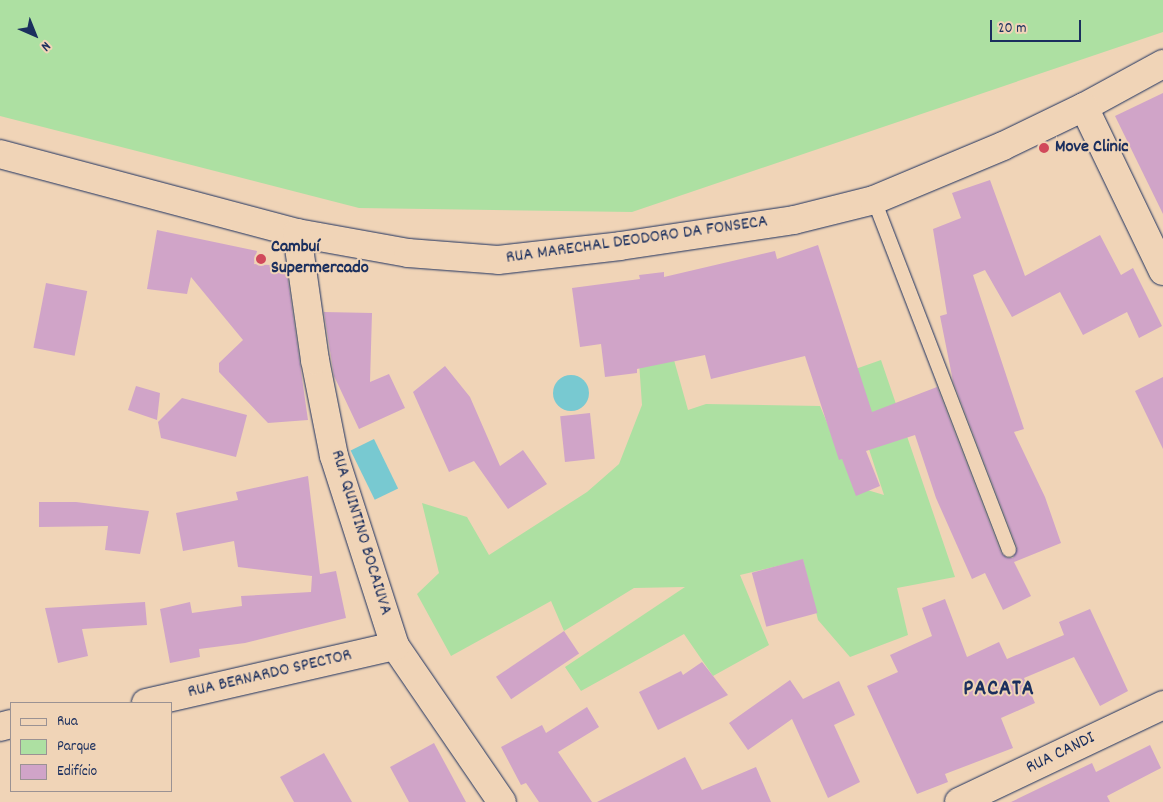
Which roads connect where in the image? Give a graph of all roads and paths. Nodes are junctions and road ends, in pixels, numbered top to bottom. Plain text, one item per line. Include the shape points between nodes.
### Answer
1 (1163, 64) edge
2 (1084, 108) junction
3 (0, 154) edge
4 (874, 200) junction
5 (297, 233) junction
6 (1163, 271) edge
7 (1009, 550) dead end
8 (395, 646) junction
9 (150, 702) edge
10 (1163, 705) edge
11 (972, 799) edge
12 (502, 802) edge

1 - 2 street, RUA MARECHAL DEODORO DA FONSECA
2 - 4 street, RUA MARECHAL DEODORO DA FONSECA
2 - 6 street
3 - 5 street, RUA MARECHAL DEODORO DA FONSECA
4 - 5 street, RUA MARECHAL DEODORO DA FONSECA via 794,220 498,260 408,253
4 - 7 lane
5 - 8 street, RUA QUINTINO BOCAIUVA via 315,360 334,456
8 - 9 street, RUA BERNARDO SPECTOR
8 - 12 street, RUA QUINTINO BOCAIUVA
10 - 11 street, RUA CANDI

